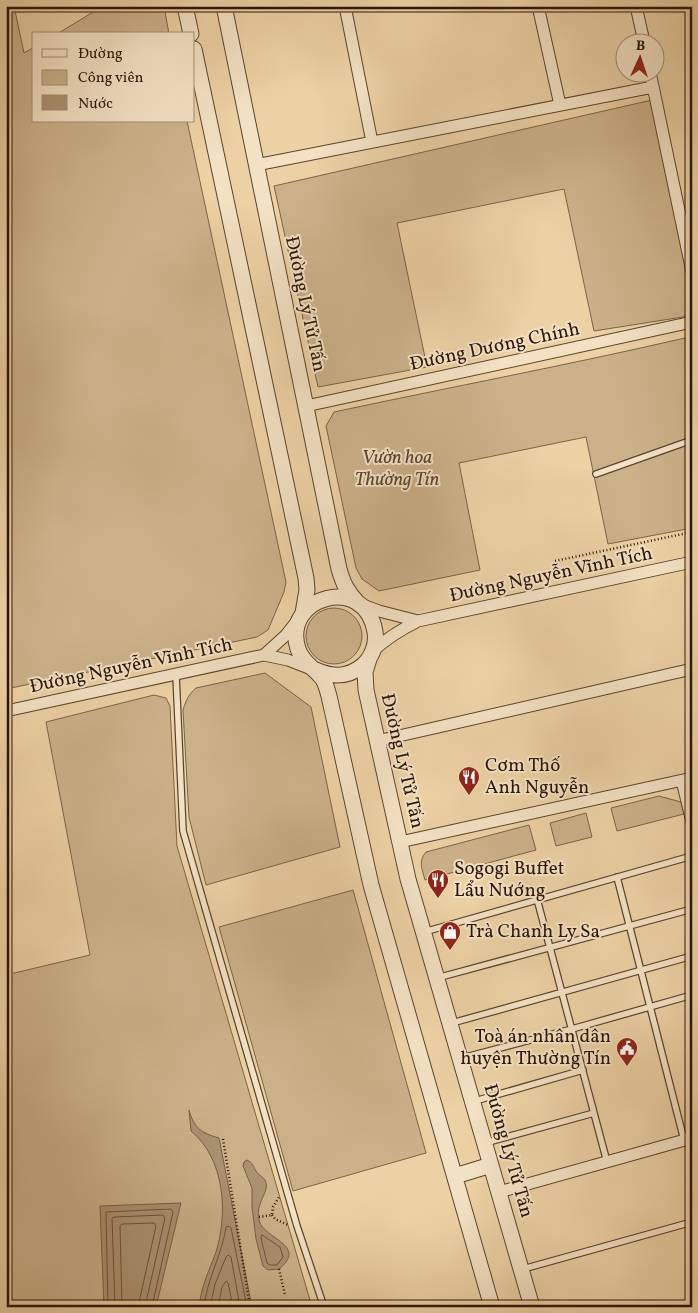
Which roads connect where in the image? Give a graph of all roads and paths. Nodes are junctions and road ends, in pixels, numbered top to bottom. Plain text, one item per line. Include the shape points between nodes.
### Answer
1 (185, 6) edge
2 (224, 6) edge
3 (345, 6) edge
4 (538, 6) edge
5 (636, 6) edge
6 (191, 32) edge
7 (642, 32) edge
8 (195, 54) edge
9 (652, 82) edge
10 (653, 87) junction
11 (560, 105) junction
12 (372, 142) junction
13 (256, 165) junction
14 (692, 272) edge
15 (692, 322) edge
16 (306, 406) junction
17 (692, 440) edge
18 (596, 474) dead end
19 (692, 532) edge
20 (555, 561) dead end
21 (692, 562) edge
22 (359, 604) junction
23 (304, 613) junction
24 (418, 621) junction
25 (371, 654) junction
26 (264, 655) junction
27 (692, 669) edge
28 (316, 670) junction
29 (176, 675) junction
30 (6, 711) edge
31 (377, 740) junction
32 (687, 780) edge
33 (692, 822) edge
34 (400, 842) junction
35 (692, 856) edge
36 (618, 877) junction
37 (537, 900) junction
38 (692, 909) edge
39 (630, 926) junction
40 (424, 932) junction
41 (550, 948) junction
42 (692, 956) edge
43 (641, 971) junction
44 (437, 978) junction
45 (562, 993) junction
46 (692, 995) edge
47 (650, 1007) junction
48 (450, 1024) junction
49 (572, 1029) junction
50 (460, 1058) junction
51 (583, 1070) junction
52 (472, 1102) junction
53 (594, 1112) junction
54 (223, 1139) dead end
55 (688, 1139) edge
56 (484, 1144) junction
57 (607, 1162) junction
58 (491, 1165) junction
59 (455, 1176) junction
60 (288, 1191) junction
61 (499, 1192) junction
62 (272, 1215) junction
63 (259, 1217) dead end
64 (692, 1222) edge
65 (298, 1226) junction
66 (279, 1269) dead end
67 (521, 1270) junction
68 (285, 1296) dead end
69 (250, 1307) edge
70 (324, 1307) edge
71 (492, 1307) edge
72 (532, 1307) edge

1 - 6 street
2 - 13 street, Đường Lý Tử Tấn
3 - 12 street
4 - 11 street
5 - 7 street
8 - 23 street via 306,578
9 - 10 street
10 - 11 street
10 - 14 street
11 - 12 street
12 - 13 street
13 - 16 street, Đường Lý Tử Tấn
15 - 16 street, Đường Dương Chính
16 - 22 street, Đường Lý Tử Tấn via 343,584
17 - 18 lane
19 - 20 path
21 - 24 street, Đường Nguyễn Vĩnh Tích
22 - 23 street via 336,596 312,604
22 - 24 street
22 - 25 street via 374,624 376,637
23 - 26 street
23 - 28 street via 296,636 298,650 305,662
24 - 25 street via 384,640
25 - 28 street via 355,671 342,675
25 - 31 street, Đường Lý Tử Tấn via 365,672 366,690
26 - 28 street
26 - 29 street, Đường Nguyễn Vĩnh Tích
27 - 31 street
28 - 59 street via 324,680 329,696 371,884
29 - 30 street, Đường Nguyễn Vĩnh Tích
29 - 60 lane via 183,831
31 - 34 street, Đường Lý Tử Tấn
32 - 33 street
32 - 34 street
34 - 40 street, Đường Lý Tử Tấn
35 - 36 lane
36 - 37 lane
36 - 39 lane
37 - 40 lane
37 - 41 lane
38 - 39 lane
39 - 41 lane
39 - 43 lane
40 - 44 street, Đường Lý Tử Tấn
41 - 44 lane
41 - 45 lane
42 - 43 lane
43 - 45 lane
43 - 47 lane
44 - 48 street, Đường Lý Tử Tấn
45 - 48 lane
45 - 49 lane
46 - 47 lane
47 - 49 lane
47 - 55 lane
48 - 50 street, Đường Lý Tử Tấn
49 - 50 lane
49 - 51 lane
50 - 52 street, Đường Lý Tử Tấn
51 - 52 lane
51 - 53 lane
52 - 56 street, Đường Lý Tử Tấn
53 - 56 lane
53 - 57 lane
54 - 69 path
55 - 57 street
56 - 58 street, Đường Lý Tử Tấn
57 - 61 street
58 - 59 street
58 - 61 street, Đường Lý Tử Tấn
59 - 71 street
60 - 62 path via 277,1200
60 - 65 lane
61 - 67 street, Đường Lý Tử Tấn
62 - 63 path
62 - 65 path via 285,1224
64 - 67 lane
65 - 70 lane
66 - 68 path
67 - 72 street, Đường Lý Tử Tấn

